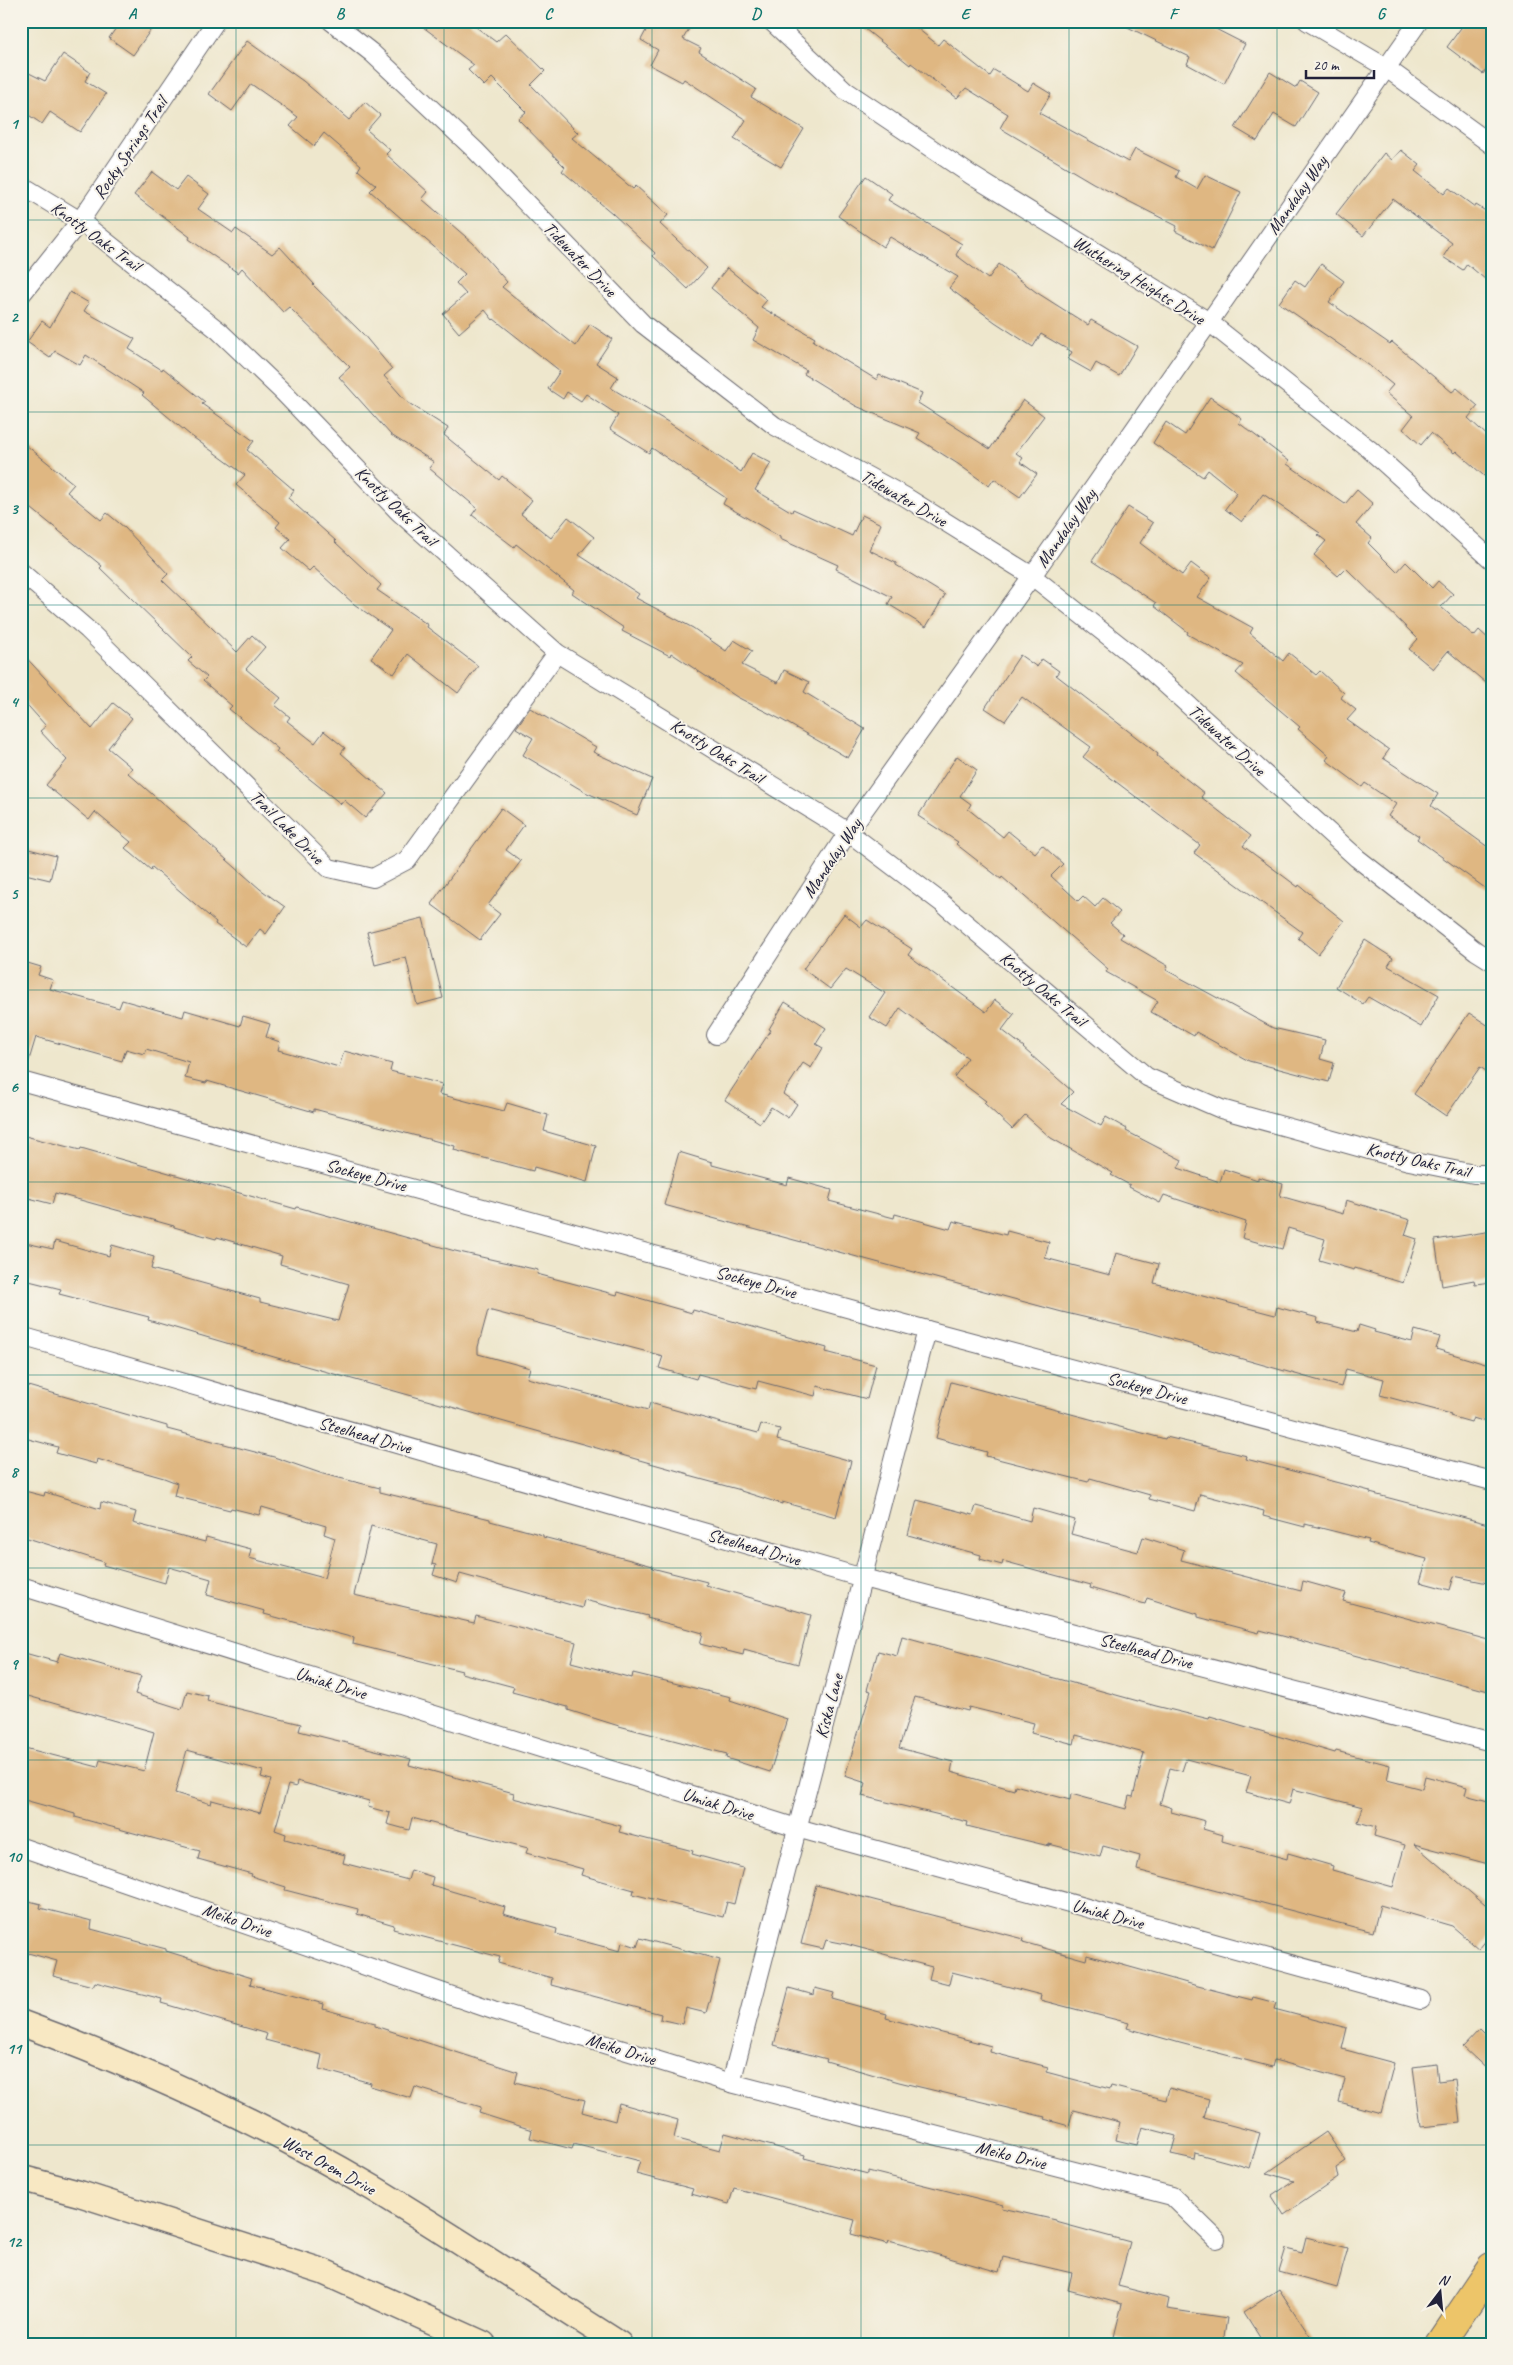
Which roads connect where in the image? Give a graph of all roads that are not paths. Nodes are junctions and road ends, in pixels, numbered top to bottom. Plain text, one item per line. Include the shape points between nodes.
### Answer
1 (216, 21) edge
2 (331, 21) edge
3 (771, 21) edge
4 (1307, 21) edge
5 (1418, 21) edge
6 (1386, 67) junction
7 (1492, 145) edge
8 (21, 185) edge
9 (80, 221) junction
10 (21, 295) edge
11 (1209, 322) junction
12 (1492, 560) edge
13 (21, 572) edge
14 (1032, 576) junction
15 (557, 653) junction
16 (848, 832) junction
17 (1492, 961) edge
18 (716, 1035) dead end
19 (21, 1081) edge
20 (1492, 1174) edge
21 (928, 1330) junction
22 (21, 1336) edge
23 (1492, 1481) edge
24 (862, 1578) junction
25 (21, 1586) edge
26 (1492, 1742) edge
27 (797, 1828) junction
28 (21, 1847) edge
29 (1421, 2000) dead end
30 (21, 2023) edge
31 (730, 2083) junction
32 (21, 2178) edge
33 (1216, 2239) dead end
34 (1492, 2267) edge
35 (483, 2344) edge
36 (619, 2344) edge
37 (1440, 2344) edge

1 - 9 street, Rocky Springs Trail
2 - 14 street, Tidewater Drive via 372,53 475,150 643,324 776,426 904,496
3 - 11 street, Wuthering Heights Drive via 846,91 971,175
4 - 6 street
5 - 6 street, Mandalay Way
6 - 7 street
6 - 11 street, Mandalay Way
8 - 9 street, Knotty Oaks Trail
9 - 10 street, Rocky Springs Trail
9 - 15 street, Knotty Oaks Trail via 219,331 399,512
11 - 12 street, Wuthering Heights Drive via 1369,449
11 - 14 street, Mandalay Way
13 - 15 street, Trail Lake Drive via 88,630 329,868 373,878 407,860
14 - 16 street, Mandalay Way
14 - 17 street, Tidewater Drive via 1141,662 1357,858
15 - 16 street, Knotty Oaks Trail
16 - 18 street, Mandalay Way
16 - 20 street, Knotty Oaks Trail via 942,903 1147,1077 1221,1109 1408,1161 1474,1174
19 - 21 street, Sockeye Drive
21 - 23 street, Sockeye Drive
21 - 24 street, Kiska Lane
22 - 24 street, Steelhead Drive
24 - 26 street, Steelhead Drive
24 - 27 street, Kiska Lane
25 - 27 street, Umiak Drive
27 - 29 street, Umiak Drive
27 - 31 street, Kiska Lane
28 - 31 street, Meiko Drive via 493,2010
30 - 36 main road, West Orem Drive via 91,2048 197,2094 298,2148 372,2188
31 - 33 street, Meiko Drive via 1172,2196
32 - 35 main road via 324,2272
34 - 37 main road

